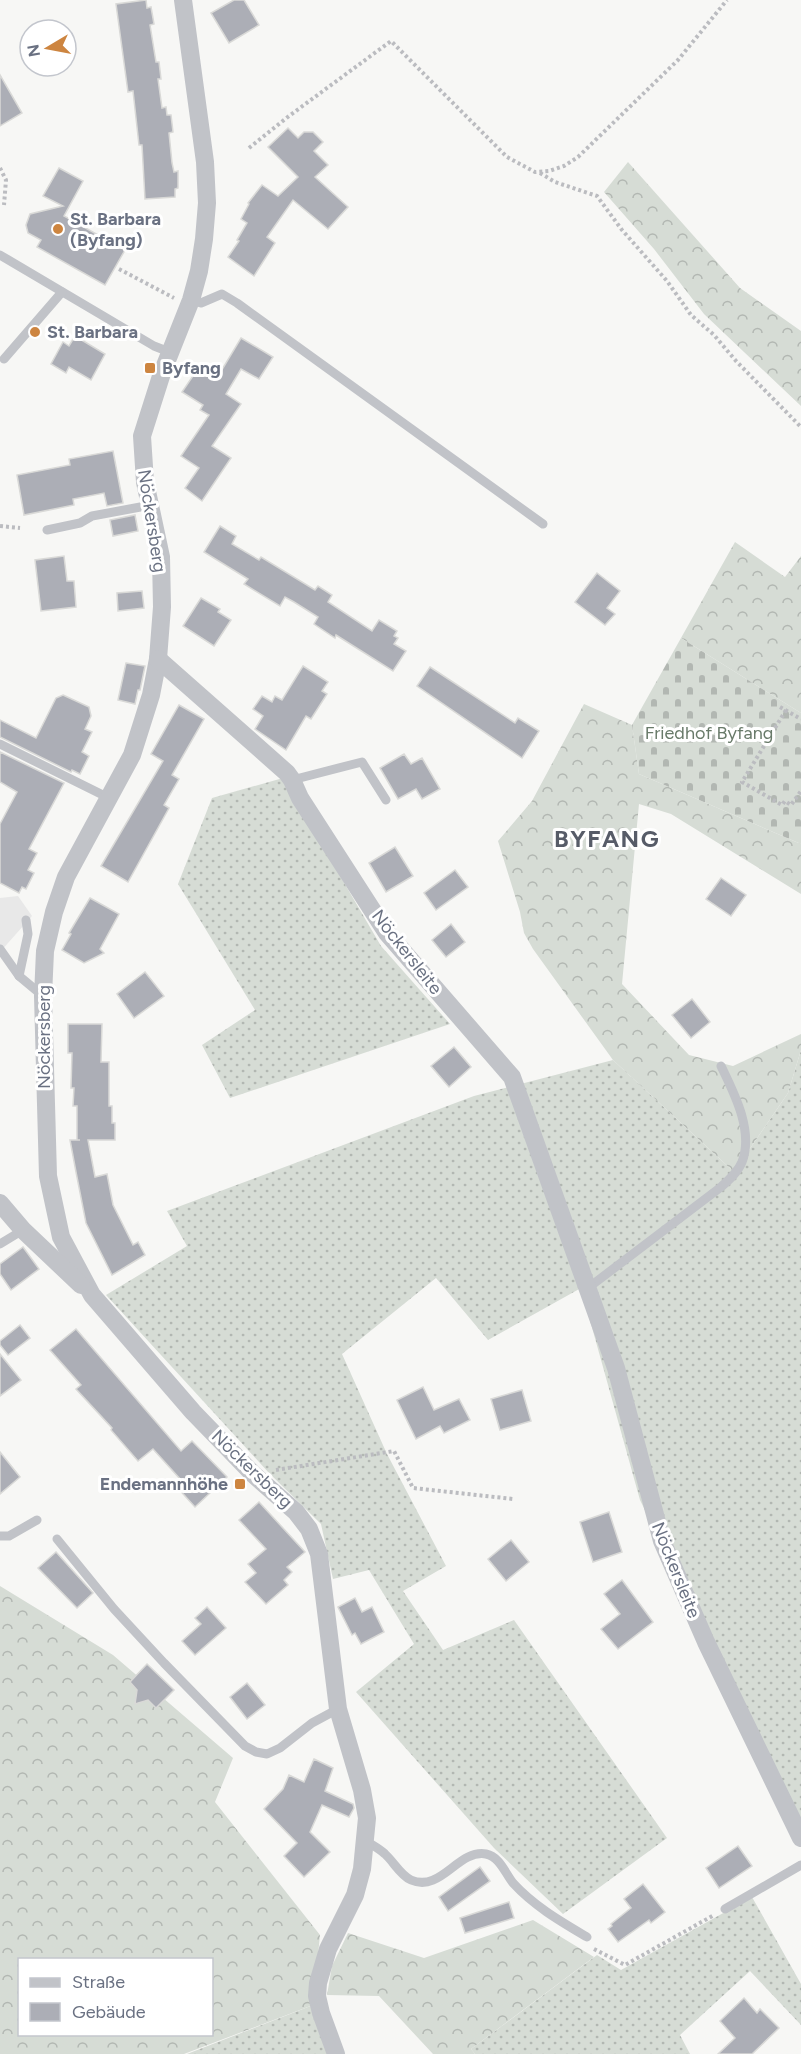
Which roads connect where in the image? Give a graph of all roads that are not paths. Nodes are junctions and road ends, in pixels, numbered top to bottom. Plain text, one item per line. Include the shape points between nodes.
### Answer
1 (183, 0) edge
2 (0, 255) edge
3 (62, 292) junction
4 (191, 300) junction
5 (172, 353) junction
6 (4, 359) dead end
7 (151, 505) junction
8 (543, 524) dead end
9 (47, 530) dead end
10 (158, 659) junction
11 (0, 744) edge
12 (292, 780) junction
13 (109, 798) junction
14 (386, 800) dead end
15 (26, 920) dead end
16 (0, 949) edge
17 (19, 976) junction
18 (43, 996) junction
19 (721, 1066) dead end
20 (0, 1203) edge
21 (23, 1230) junction
22 (0, 1244) edge
23 (588, 1288) junction
24 (92, 1295) junction
25 (36, 1520) dead end
26 (0, 1536) edge
27 (57, 1539) dead end
28 (338, 1709) junction
29 (801, 1838) edge
30 (366, 1841) junction
31 (801, 1865) edge
32 (725, 1909) road end
33 (587, 1937) road end
34 (336, 2054) edge

1 - 4 street, Nöckersberg via 207,203
2 - 3 lane
3 - 5 lane
3 - 6 lane
4 - 5 street, Nöckersberg
4 - 8 lane via 201,303 222,294 237,303
5 - 7 street, Nöckersberg via 142,436
7 - 9 lane via 92,516 80,523
7 - 10 street, Nöckersberg via 162,578
10 - 12 street, Nöckersleite
10 - 13 street, Nöckersberg via 140,733
11 - 13 lane
12 - 14 lane via 362,762
12 - 23 street, Nöckersleite via 387,933 512,1077
13 - 18 street, Nöckersberg via 66,877 54,912 45,951
15 - 17 lane via 28,934
16 - 17 lane
17 - 18 lane
18 - 24 street, Nöckersberg via 48,1176 61,1237
19 - 23 lane via 741,1114 746,1148 742,1163 721,1187
20 - 21 street
21 - 22 lane
21 - 24 street
23 - 29 street, Nöckersleite via 616,1368 662,1541
24 - 28 street, Nöckersberg via 193,1412 309,1529 319,1554
25 - 26 lane via 9,1536
27 - 28 lane via 114,1609 245,1746 267,1754
28 - 30 street, Nöckersberg via 362,1790
30 - 33 lane via 385,1853 411,1880 425,1882 437,1879 472,1855 486,1854 497,1860 534,1904
30 - 34 street, Nöckersberg via 355,1895 328,1949 318,1983 321,2013
31 - 32 lane

